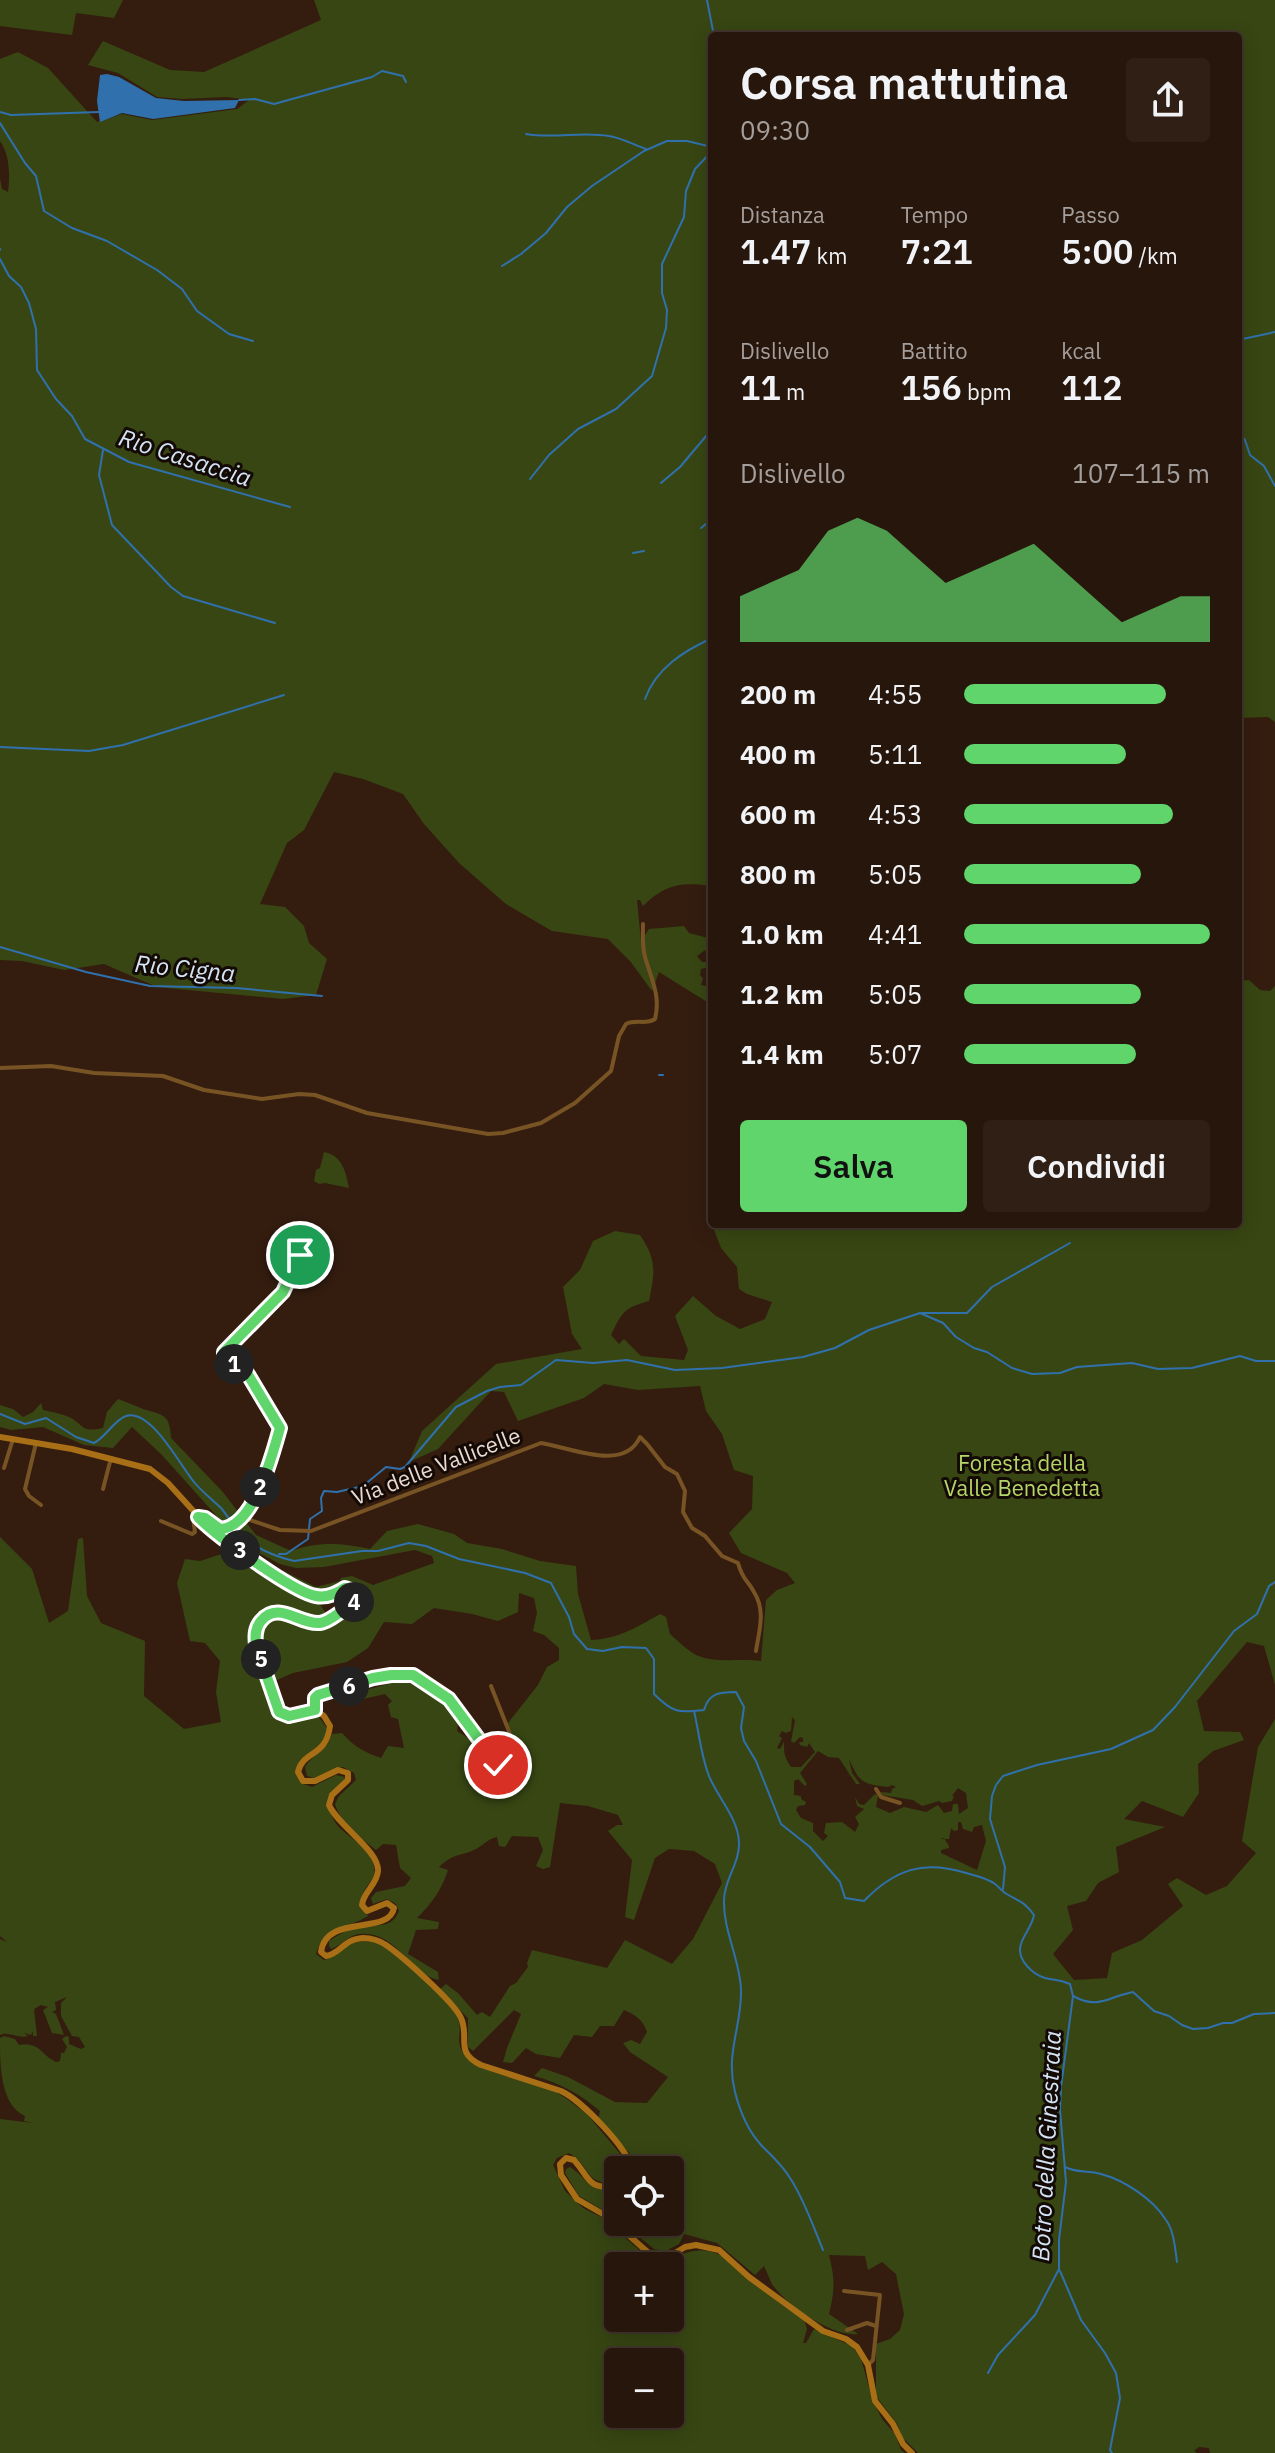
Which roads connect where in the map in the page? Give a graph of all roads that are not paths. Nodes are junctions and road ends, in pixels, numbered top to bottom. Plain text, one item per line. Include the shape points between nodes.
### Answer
1 (643, 924) dead end
2 (0, 1068) edge
3 (310, 1277) dead end
4 (0, 1437) edge
5 (13, 1439) junction
6 (36, 1443) junction
7 (111, 1458) junction
8 (4, 1468) dead end
9 (103, 1489) dead end
10 (41, 1505) dead end
11 (197, 1516) junction
12 (241, 1519) junction
13 (161, 1521) dead end
14 (756, 1651) dead end
15 (491, 1686) dead end
16 (315, 1710) junction
17 (876, 1789) dead end
18 (900, 1803) dead end
19 (628, 2156) edge
20 (604, 2187) edge
21 (604, 2215) edge
22 (630, 2236) edge
23 (844, 2291) dead end
24 (876, 2326) junction
25 (847, 2330) dead end
26 (868, 2365) junction
27 (912, 2453) edge

1 - 2 street via 658,1009 655,1019 626,1024 611,1071 575,1103 541,1123 503,1133 367,1113 315,1095 262,1099 204,1090 172,1077 51,1066
3 - 12 street via 303,1253 283,1292 224,1352 247,1373 280,1428 266,1475
4 - 5 main road
5 - 6 main road
5 - 8 street
6 - 7 main road
6 - 10 street via 25,1489
7 - 9 street
7 - 11 main road via 160,1476
11 - 12 street, bridge via 220,1529
11 - 13 street via 192,1534
11 - 16 main road via 307,1593 324,1597 345,1588 356,1592 350,1606 326,1621 275,1613 256,1629 256,1645 279,1712 289,1716
12 - 14 street, Via delle Vallicelle via 280,1530 311,1531 541,1443 599,1457 624,1453 640,1437 677,1474 685,1491 683,1512 692,1528 722,1556 738,1563 742,1579 754,1591 762,1613
15 - 16 street via 510,1734 503,1768 449,1699 413,1675 373,1678 318,1695
16 - 19 main road via 330,1731 324,1746 301,1763 299,1775 311,1783 338,1770 348,1773 329,1805 377,1864 377,1876 362,1905 367,1911 387,1903 394,1908 386,1921 334,1933 321,1952 332,1955 353,1939 386,1945 456,2011 464,2051 471,2058 574,2097
17 - 18 street via 881,1797
20 - 21 main road via 589,2181 574,2160 566,2158 560,2164 577,2199
22 - 26 main road via 662,2259 696,2245 719,2250 823,2331 857,2347
23 - 24 street via 880,2295
24 - 25 street via 867,2323
24 - 26 street
26 - 27 main road via 875,2401

